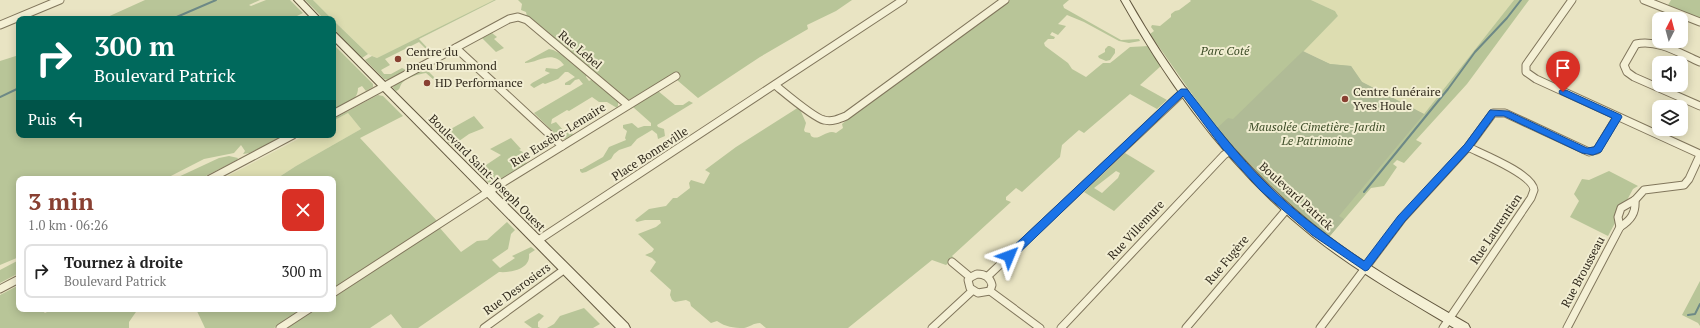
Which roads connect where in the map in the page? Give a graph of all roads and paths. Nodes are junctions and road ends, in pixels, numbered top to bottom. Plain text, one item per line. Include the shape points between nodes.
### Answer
1 (60, 0) edge
2 (298, 0) edge
3 (903, 0) edge
4 (1005, 0) edge
5 (1125, 0) edge
6 (1572, 0) edge
7 (1644, 0) edge
8 (22, 16) edge
9 (314, 16) edge
10 (16, 18) edge
11 (1700, 22) edge
12 (0, 25) edge
13 (336, 38) edge
14 (456, 48) junction
15 (1700, 62) edge
16 (676, 76) dead end
17 (775, 85) junction
18 (384, 86) junction
19 (1184, 92) junction
20 (628, 105) junction
21 (1700, 106) edge
22 (336, 112) edge
23 (1618, 117) junction
24 (287, 138) edge
25 (562, 146) junction
26 (1468, 147) junction
27 (1230, 151) junction
28 (1700, 154) edge
29 (216, 176) edge
30 (488, 192) junction
31 (1635, 200) junction
32 (1287, 209) junction
33 (1620, 228) junction
34 (535, 239) junction
35 (952, 262) dead end
36 (1365, 267) junction
37 (565, 270) junction
38 (988, 276) junction
39 (970, 277) junction
40 (16, 281) edge
41 (0, 289) edge
42 (972, 290) junction
43 (336, 291) edge
44 (990, 291) junction
45 (304, 312) edge
46 (1446, 324) edge
47 (280, 328) edge
48 (484, 328) edge
49 (624, 328) edge
50 (932, 328) edge
51 (1040, 328) edge
52 (1061, 328) edge
53 (1186, 328) edge
54 (1320, 328) edge
55 (1464, 328) edge
56 (1567, 328) edge

1 - 8 street
2 - 9 street
3 - 17 street, Place Bonneville
4 - 17 street via 846,116 838,119 820,119
5 - 19 street, Boulevard Patrick
6 - 23 street via 1526,65 1526,72
7 - 11 street
10 - 12 street
13 - 18 street, Boulevard Saint-Joseph Ouest
14 - 18 street
14 - 20 street, Rue Lebel via 515,17 521,18 527,20
14 - 25 street
15 - 21 street via 1645,42 1636,44 1624,65 1627,72 1638,80
16 - 20 street, Rue Eusèbe-Lemaire
17 - 34 street, Place Bonneville
18 - 22 street
18 - 30 street, Boulevard Saint-Joseph Ouest
19 - 27 street, Boulevard Patrick
19 - 38 street
20 - 25 street, Rue Eusèbe-Lemaire
23 - 26 street via 1597,150 1593,152 1576,147 1501,112 1490,115
23 - 28 street
24 - 29 street
25 - 30 street, Rue Eusèbe-Lemaire
26 - 36 street via 1402,219
26 - 46 street, Rue Laurentien via 1523,175 1532,183 1534,190
27 - 32 street, Boulevard Patrick
27 - 52 street, Rue Villemure
28 - 31 street, Rue Brousseau via 1684,185 1644,190
30 - 34 street, Boulevard Saint-Joseph Ouest
30 - 43 street, Rue Eusèbe-Lemaire
31 - 33 street, Rue Brousseau via 1633,217
31 - 33 street, Rue Brousseau via 1620,210
32 - 36 street, Boulevard Patrick via 1329,243
32 - 53 street, Rue Fugère
33 - 56 street, Rue Brousseau
34 - 37 street, Boulevard Saint-Joseph Ouest
35 - 39 street
36 - 46 street, Boulevard Patrick
36 - 54 street
37 - 48 street, Rue Desrosiers
37 - 49 street, Boulevard Saint-Joseph Ouest
38 - 39 street via 981,274
38 - 44 street via 992,282
39 - 42 street via 968,283
40 - 41 street
42 - 44 street via 982,294
42 - 50 street
44 - 51 street
45 - 47 street
46 - 55 street, Boulevard Patrick

